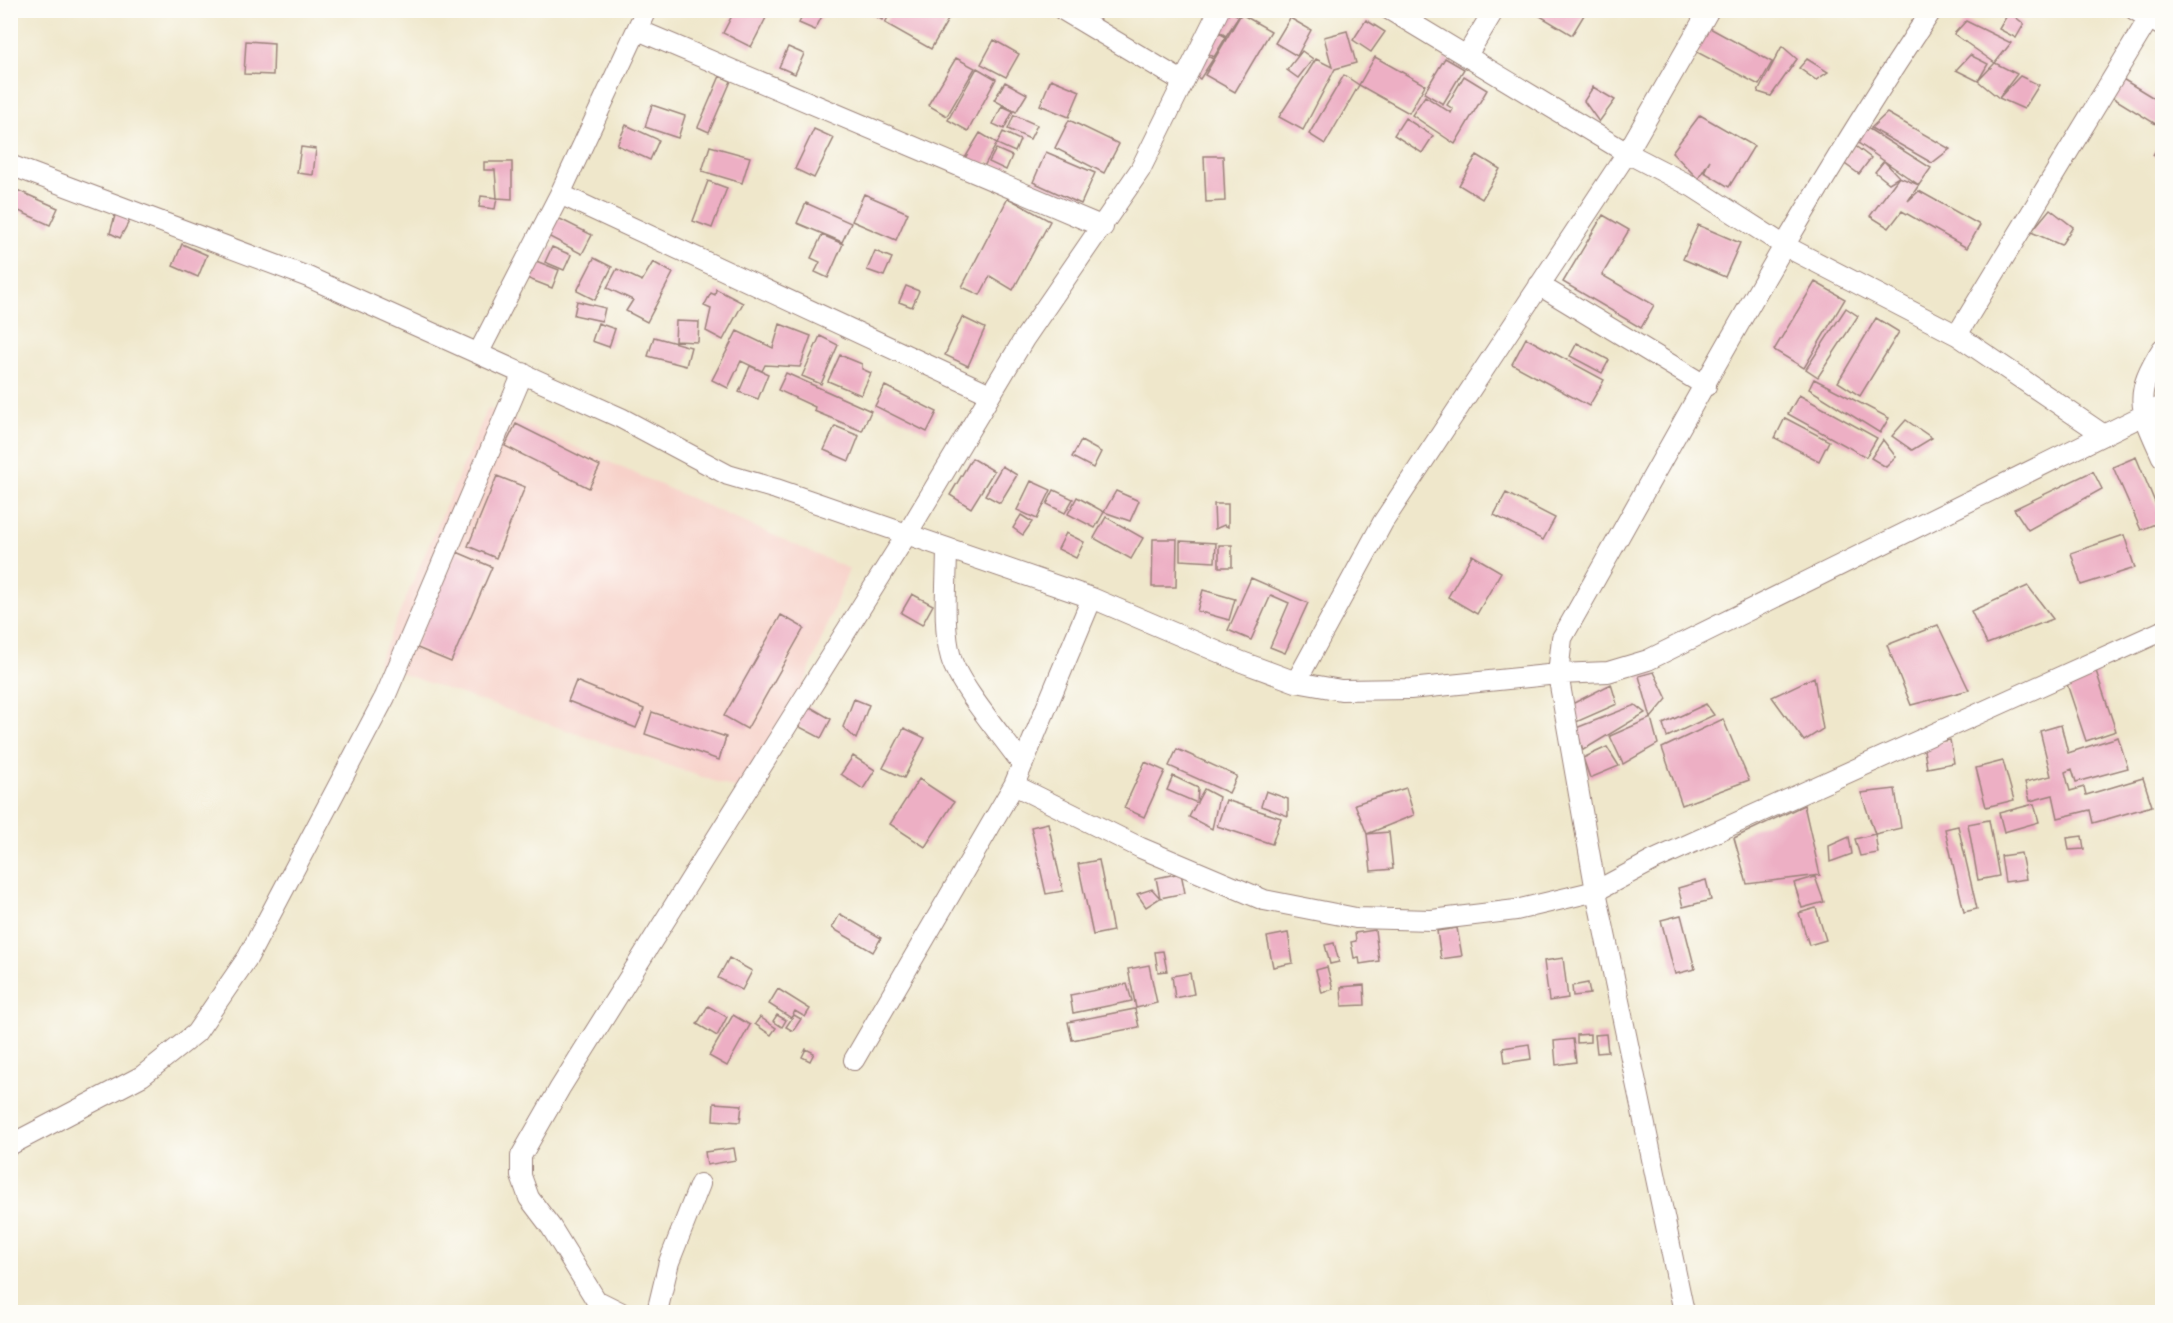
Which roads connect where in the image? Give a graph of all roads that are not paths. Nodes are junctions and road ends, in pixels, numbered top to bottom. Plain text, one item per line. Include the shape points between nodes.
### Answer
1 (646, 10) edge
2 (1063, 10) edge
3 (1219, 10) edge
4 (1390, 10) edge
5 (1494, 10) edge
6 (1709, 10) edge
7 (1932, 10) edge
8 (2150, 16) edge
9 (638, 30) junction
10 (1467, 55) junction
11 (1182, 81) junction
12 (1628, 153) junction
13 (10, 165) edge
14 (560, 194) junction
15 (1103, 227) junction
16 (1785, 246) junction
17 (1539, 285) junction
18 (1957, 335) junction
19 (2163, 349) edge
20 (479, 352) junction
21 (523, 373) junction
22 (1706, 386) junction
23 (990, 394) junction
24 (2163, 406) edge
25 (2143, 415) junction
26 (2104, 435) junction
27 (2163, 457) edge
28 (907, 534) junction
29 (947, 548) junction
30 (1092, 598) junction
31 (2163, 632) edge
32 (1558, 674) junction
33 (1296, 682) junction
34 (1022, 764) junction
35 (1014, 785) junction
36 (1596, 891) junction
37 (854, 1060) dead end
38 (10, 1145) edge
39 (700, 1184) dead end
40 (620, 1312) edge
41 (657, 1312) edge
42 (1684, 1312) edge

1 - 9 street
2 - 11 street
3 - 11 street
4 - 10 street
5 - 10 street
6 - 12 street
7 - 16 street via 1871,100
8 - 18 street
9 - 14 street
9 - 15 street
10 - 12 street
11 - 15 street via 1140,170
12 - 16 street via 1693,187
12 - 17 street
13 - 20 street via 308,277
14 - 20 street
14 - 23 street
15 - 23 street
16 - 18 street
16 - 22 street
17 - 22 street
17 - 33 street via 1383,522
18 - 26 street
19 - 25 street via 2141,394
20 - 21 street
21 - 28 street via 621,418 728,475
21 - 38 street via 385,697 248,957 196,1033 142,1076
22 - 32 street via 1562,638
23 - 28 street
24 - 25 street
25 - 26 street
25 - 27 street
26 - 32 street via 1648,660 1608,672
28 - 29 street
28 - 40 street via 521,1156 521,1176 529,1198 596,1300
29 - 30 street
29 - 34 street via 951,658 958,675
30 - 33 street
30 - 34 street
31 - 36 street via 1654,860
32 - 33 street via 1410,689 1341,690
32 - 36 street
34 - 35 street
35 - 36 street via 1151,853 1264,900 1309,911 1356,918 1432,920 1516,910
35 - 37 street
36 - 42 street
39 - 41 street via 669,1262

